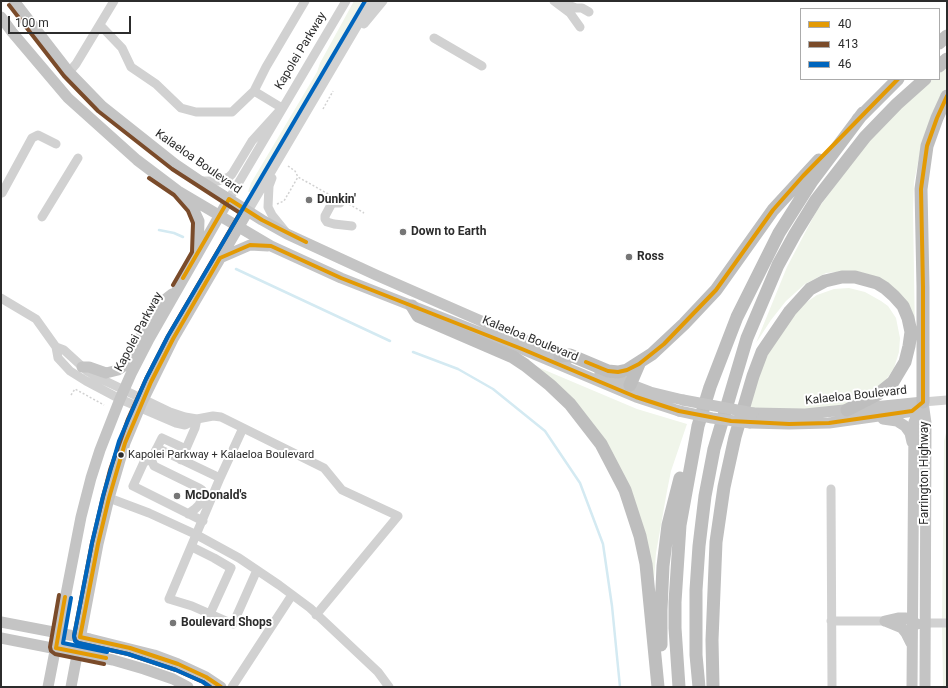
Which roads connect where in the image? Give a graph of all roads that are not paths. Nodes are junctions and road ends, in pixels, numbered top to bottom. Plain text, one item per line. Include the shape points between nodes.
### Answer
1 (14, 1) edge
2 (114, 1) edge
3 (305, 1) edge
4 (346, 1) edge
5 (372, 1) edge
6 (383, 1) edge
7 (554, 1) edge
8 (559, 1) edge
9 (583, 7) edge
10 (1, 17) edge
11 (100, 25) junction
12 (580, 27) dead end
13 (434, 38) dead end
14 (348, 41) junction
15 (482, 66) dead end
16 (69, 72) junction
17 (897, 80) edge
18 (924, 80) edge
19 (254, 91) junction
20 (947, 96) edge
21 (282, 108) junction
22 (864, 113) junction
23 (56, 144) dead end
24 (78, 158) dead end
25 (276, 163) junction
26 (200, 181) junction
27 (178, 191) junction
28 (2, 193) dead end
29 (229, 199) junction
30 (341, 201) road end
31 (248, 211) junction
32 (219, 216) junction
33 (42, 217) dead end
34 (352, 226) dead end
35 (238, 227) junction
36 (287, 234) junction
37 (271, 246) junction
38 (198, 254) junction
39 (220, 258) junction
40 (176, 291) junction
41 (1, 298) edge
42 (412, 306) junction
43 (56, 347) junction
44 (560, 356) junction
45 (639, 364) junction
46 (82, 367) junction
47 (630, 385) junction
48 (122, 394) junction
49 (947, 400) edge
50 (923, 402) junction
51 (141, 404) junction
52 (681, 406) junction
53 (847, 410) junction
54 (751, 418) junction
55 (197, 419) junction
56 (860, 419) junction
57 (698, 426) junction
58 (243, 428) junction
59 (913, 446) junction
60 (157, 448) junction
61 (186, 449) junction
62 (151, 459) junction
63 (182, 460) junction
64 (220, 478) junction
65 (831, 489) dead end
66 (109, 498) junction
67 (156, 498) junction
68 (149, 513) junction
69 (186, 513) junction
70 (203, 521) junction
71 (177, 525) junction
72 (197, 535) junction
73 (192, 547) junction
74 (257, 570) junction
75 (912, 592) junction
76 (292, 595) junction
77 (210, 614) junction
78 (316, 614) junction
79 (898, 618) junction
80 (831, 621) junction
81 (885, 621) junction
82 (912, 621) junction
83 (1, 622) edge
84 (925, 623) junction
85 (947, 623) edge
86 (59, 633) junction
87 (80, 637) junction
88 (1, 638) edge
89 (925, 639) junction
90 (912, 644) junction
91 (56, 648) junction
92 (78, 653) junction
93 (48, 687) edge
94 (71, 687) edge
95 (188, 687) edge
96 (221, 687) edge
97 (232, 687) edge
98 (389, 687) edge
99 (658, 687) edge
100 (661, 687) edge
101 (679, 687) edge
102 (699, 687) edge
103 (714, 687) edge
104 (832, 687) edge
105 (912, 687) edge
106 (925, 687) edge

1 - 16 main road, Kalaeloa Boulevard
2 - 11 street
3 - 19 street
4 - 21 street, Kapolei Parkway
5 - 14 street
6 - 14 street
7 - 12 street via 570,13
8 - 9 street via 576,8
10 - 27 main road, Kalaeloa Boulevard via 68,98 137,160
11 - 16 street
11 - 19 street via 122,48 131,67 156,84 181,108 196,112 232,112
13 - 15 street
14 - 25 street
16 - 26 main road, Kalaeloa Boulevard via 102,106
17 - 22 highway
18 - 102 highway via 865,137 816,200 778,265 747,338 714,449 704,504 696,590 696,655
19 - 21 street
20 - 50 highway via 927,146 921,188
21 - 26 street via 252,141 229,177 218,181
21 - 29 street, Kapolei Parkway
22 - 45 highway via 773,210 716,290 664,344
22 - 57 highway via 797,202 775,239 736,317
23 - 28 street via 38,135 32,138
24 - 33 street
25 - 31 street
25 - 36 street via 269,186 268,207
26 - 29 main road, Kalaeloa Boulevard
27 - 32 main road, Kalaeloa Boulevard
27 - 38 main road via 197,215 200,228
29 - 31 main road, Kalaeloa Boulevard
29 - 32 main road, Kapolei Parkway
30 - 34 street via 332,203 324,219 334,224
31 - 35 main road
31 - 36 main road, Kalaeloa Boulevard
32 - 35 main road, Kalaeloa Boulevard
32 - 38 main road, Kapolei Parkway
35 - 37 main road, Kalaeloa Boulevard
35 - 39 main road
36 - 44 main road, Kalaeloa Boulevard
37 - 39 main road via 250,245
37 - 42 main road, Kalaeloa Boulevard via 341,278
38 - 40 main road, Kapolei Parkway
39 - 51 main road via 173,339
40 - 46 main road via 158,305 124,366 106,373
40 - 48 main road, Kapolei Parkway
41 - 43 street via 36,319
42 - 52 main road, Kalaeloa Boulevard via 636,397
42 - 99 highway via 418,316 513,356 570,404 601,444 625,490 640,536 646,564
43 - 46 street via 64,350
43 - 48 street via 58,358 70,371 86,381
44 - 45 highway via 570,355 608,371 627,370
44 - 47 main road, Kalaeloa Boulevard
45 - 47 highway
46 - 48 street
47 - 52 main road, Kalaeloa Boulevard
48 - 51 street
48 - 86 main road, Kapolei Parkway via 91,478
49 - 50 street
50 - 53 main road, Kalaeloa Boulevard
50 - 56 main road, Kalaeloa Boulevard via 912,411
50 - 59 main road, Farrington Highway via 914,422
50 - 84 main road, Farrington Highway via 926,422
51 - 55 street via 176,423 185,425
51 - 66 main road via 125,444
52 - 54 main road, Kalaeloa Boulevard, bridge
53 - 54 main road, Kalaeloa Boulevard
53 - 103 highway via 878,394 893,382 905,362 911,332 903,306 894,296 877,283 855,277 825,281 810,289 790,311 762,352 753,376 724,487 716,542 712,640
54 - 56 main road, Kalaeloa Boulevard via 795,424
55 - 58 street via 221,417
55 - 61 street
56 - 59 main road via 897,421 910,433
57 - 100 highway via 686,452 668,525 661,610
57 - 101 highway via 680,525 675,628
58 - 64 street
58 - 78 street via 324,468 342,490 398,516
59 - 75 main road, Farrington Highway
60 - 61 street via 162,438
60 - 62 street
60 - 63 street
61 - 63 street
62 - 67 street via 144,462 133,486
62 - 69 street via 154,466 202,490 203,496 199,505
63 - 64 street
64 - 70 street
65 - 80 street
66 - 68 street
66 - 87 main road
67 - 68 street
67 - 69 street
68 - 71 street
69 - 70 street
69 - 71 street
70 - 72 street
71 - 72 street
72 - 73 street
72 - 74 street
73 - 77 street via 231,568
73 - 77 street via 169,598
74 - 76 street
74 - 77 street via 233,624
75 - 79 main road
75 - 82 main road, Farrington Highway
76 - 78 street
76 - 97 street
78 - 98 street via 378,672
79 - 81 main road
79 - 82 main road
80 - 81 street
80 - 104 street
81 - 90 main road via 902,628
82 - 89 main road
82 - 90 main road, Farrington Highway
83 - 86 main road
84 - 85 street
84 - 89 main road, Farrington Highway
86 - 87 main road
86 - 91 main road, Kapolei Parkway
87 - 92 main road
87 - 96 main road via 130,648 172,662 206,677
88 - 91 main road
89 - 106 main road, Farrington Highway
90 - 105 main road, Farrington Highway
91 - 92 main road
91 - 93 main road, Kapolei Parkway
92 - 94 main road
92 - 95 main road via 144,669

